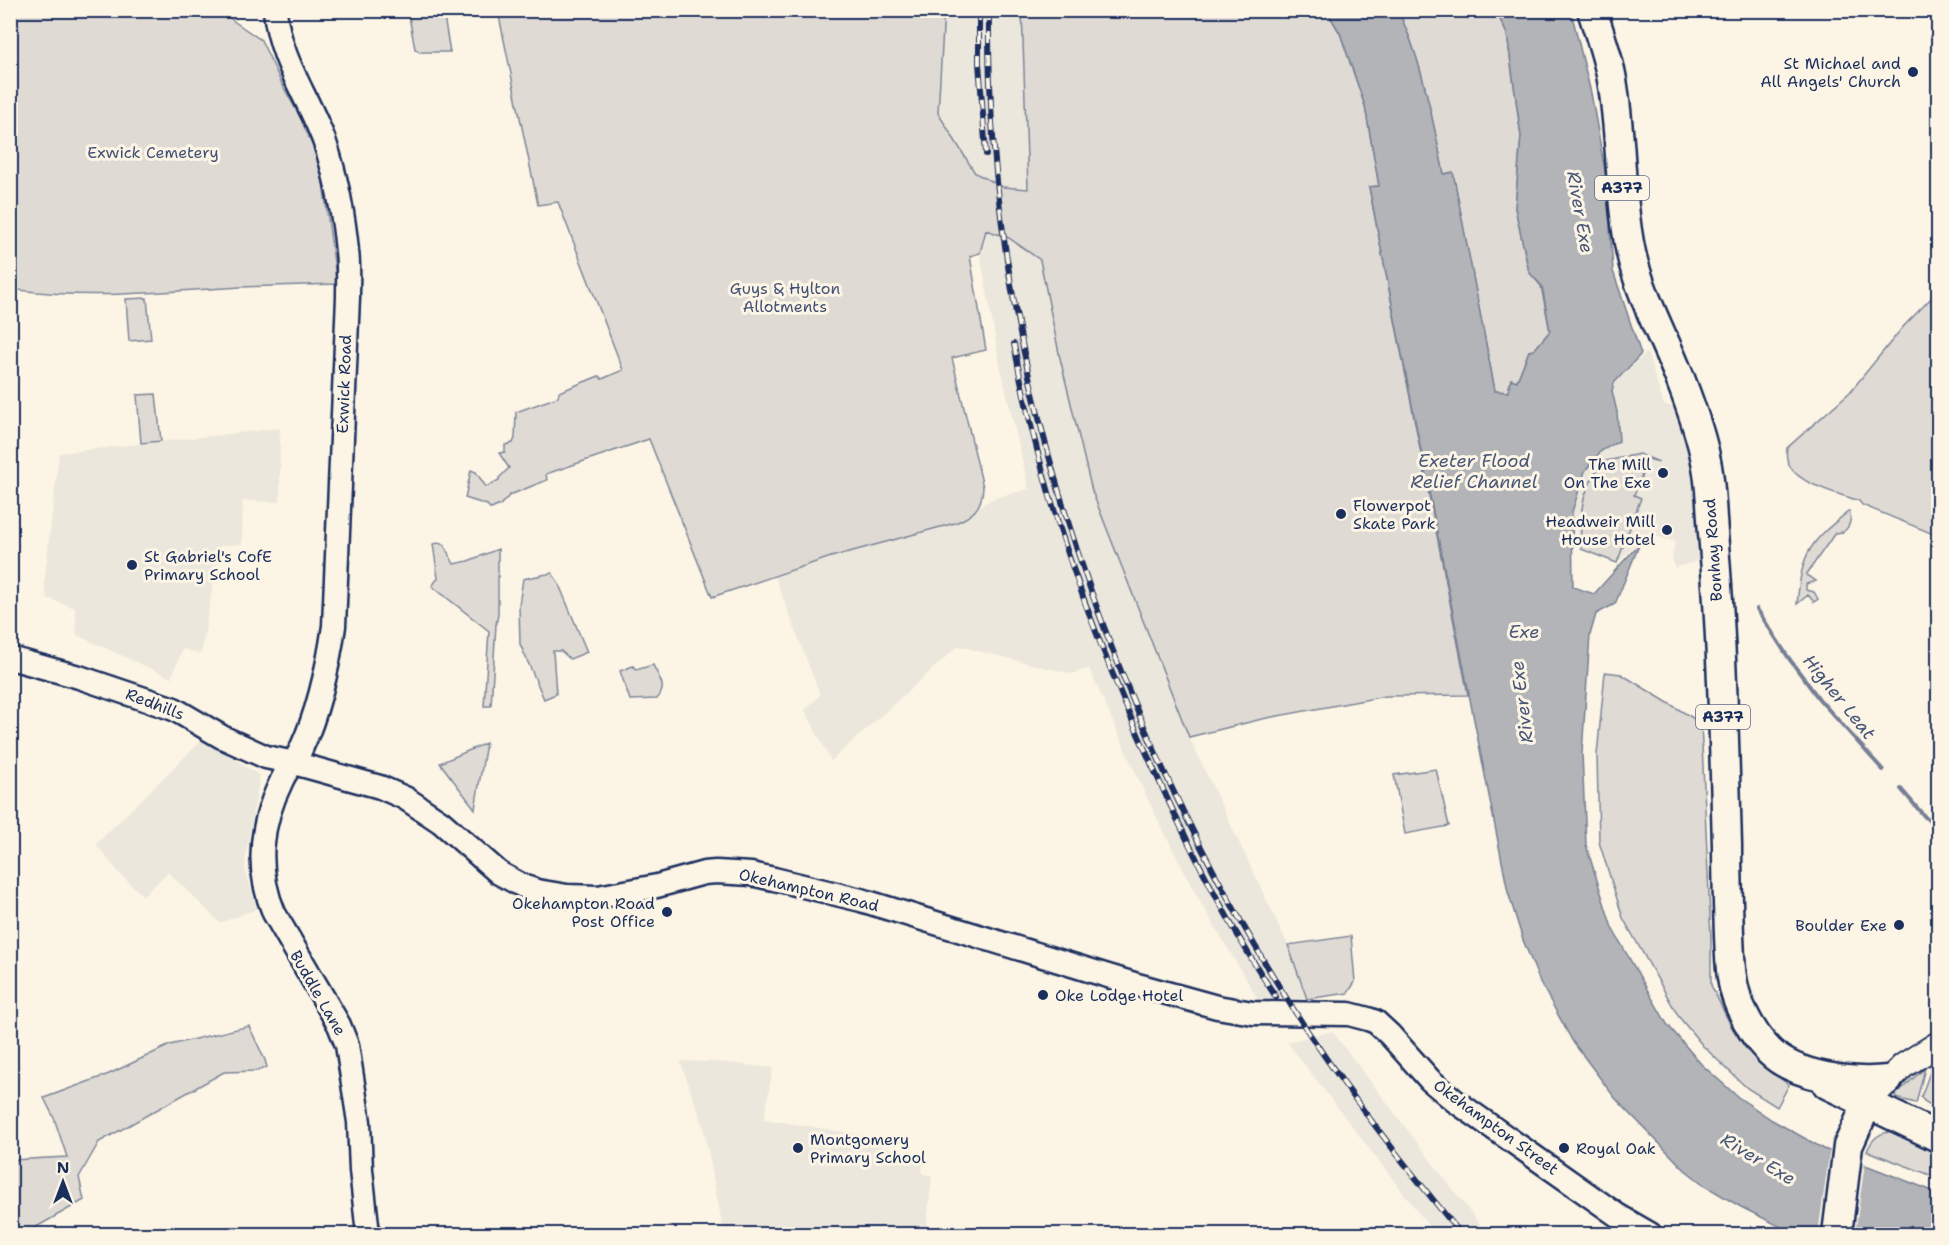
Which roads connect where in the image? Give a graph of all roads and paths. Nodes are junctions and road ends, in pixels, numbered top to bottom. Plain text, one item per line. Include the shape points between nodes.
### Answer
1 (275, 10) edge
2 (1592, 10) edge
3 (10, 658) edge
4 (294, 763) junction
5 (1314, 1013) joint
6 (1938, 1044) edge
7 (1796, 1067) junction
8 (1888, 1080) junction
9 (1867, 1104) junction
10 (1921, 1128) edge
11 (1848, 1147) junction
12 (368, 1234) edge
13 (1650, 1234) edge
14 (1837, 1234) edge

1 - 4 street, Exwick Road via 283,48 325,143 348,252 334,626 320,699
2 - 7 highway, Bonhay Road / A377 via 1612,79 1625,221 1632,256 1681,379 1707,463 1721,668 1734,988 1756,1035 1770,1052
3 - 4 street, Redhills via 174,709 247,749
4 - 5 street, Okehampton Road via 405,798 441,822 499,873 537,891 598,897 704,873 751,874 861,900 1217,1007 1253,1013
4 - 12 street, Buddle Lane via 279,787 265,830 262,874 273,913 347,1045 359,1122
5 - 13 street, Okehampton Street via 1349,1014 1376,1022 1455,1101
6 - 8 main road
7 - 8 highway via 1852,1081
7 - 9 highway, Bonhay Road / A377
7 - 11 highway, A377 via 1834,1100
8 - 9 main road
9 - 10 highway, A377
9 - 11 highway, A377
10 - 11 highway, A377 via 1894,1122 1862,1135
11 - 14 highway, A377

